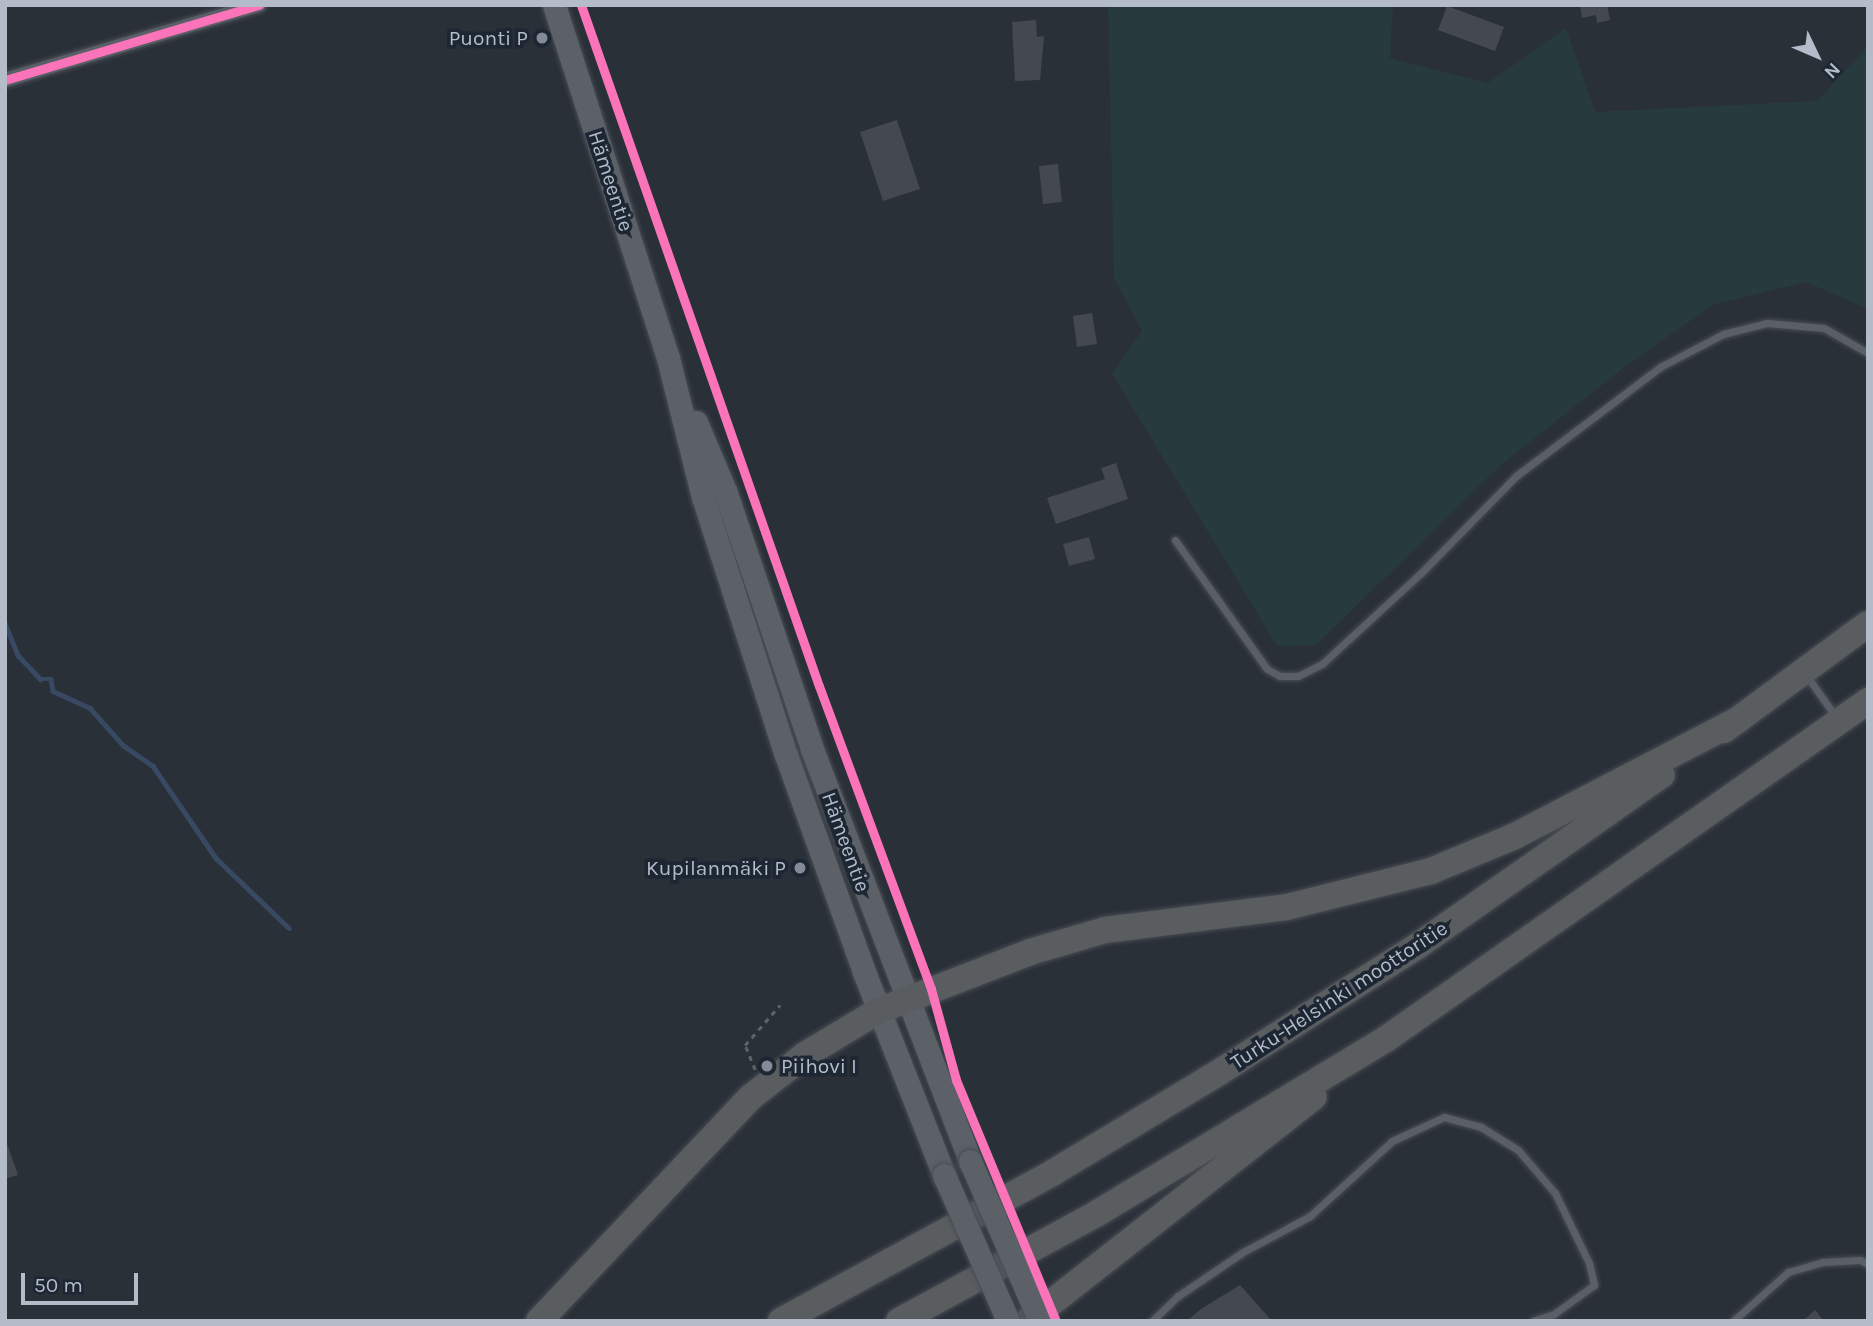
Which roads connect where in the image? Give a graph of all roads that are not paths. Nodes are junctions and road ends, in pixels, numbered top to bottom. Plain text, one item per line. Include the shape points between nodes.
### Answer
1 (259, 5) edge
2 (554, 5) edge
3 (5, 80) edge
4 (1868, 353) edge
5 (668, 358) junction
6 (1175, 540) dead end
7 (1868, 624) edge
8 (1804, 672) junction
9 (1868, 701) edge
10 (1738, 720) junction
11 (1840, 723) junction
12 (905, 998) junction
13 (878, 1011) junction
14 (1386, 1039) junction
15 (1868, 1264) edge
16 (539, 1321) edge
17 (781, 1321) edge
18 (899, 1321) edge
19 (1008, 1321) edge
20 (1028, 1321) edge
21 (1040, 1321) edge
22 (1152, 1321) edge
23 (1533, 1321) edge
24 (1732, 1321) edge

1 - 3 street
2 - 5 main road, Hämeentie
4 - 6 lane via 1824,328 1767,323 1723,334 1660,368 1516,476 1323,663 1298,676 1280,676 1268,669
5 - 12 main road, Hämeentie via 726,493 812,749
5 - 13 main road, Hämeentie via 703,497 786,755
7 - 8 highway, Turku-Helsinki moottoritie
8 - 10 highway, Turku-Helsinki moottoritie
8 - 11 lane
9 - 11 highway
10 - 12 highway via 1515,836 1431,871 1287,907 1105,930
10 - 17 highway, Turku-Helsinki moottoritie via 1416,947 1218,1073 1054,1172
11 - 14 highway
12 - 13 highway
12 - 21 main road, Hämeentie, bridge
13 - 16 highway via 805,1055 751,1097
13 - 19 main road, Hämeentie, bridge
14 - 18 highway via 1096,1213
14 - 20 highway
15 - 24 lane via 1860,1260 1823,1262 1788,1272
22 - 23 lane via 1178,1296 1243,1252 1310,1216 1392,1141 1444,1117 1481,1128 1518,1150 1555,1192 1589,1263 1594,1285 1554,1314

